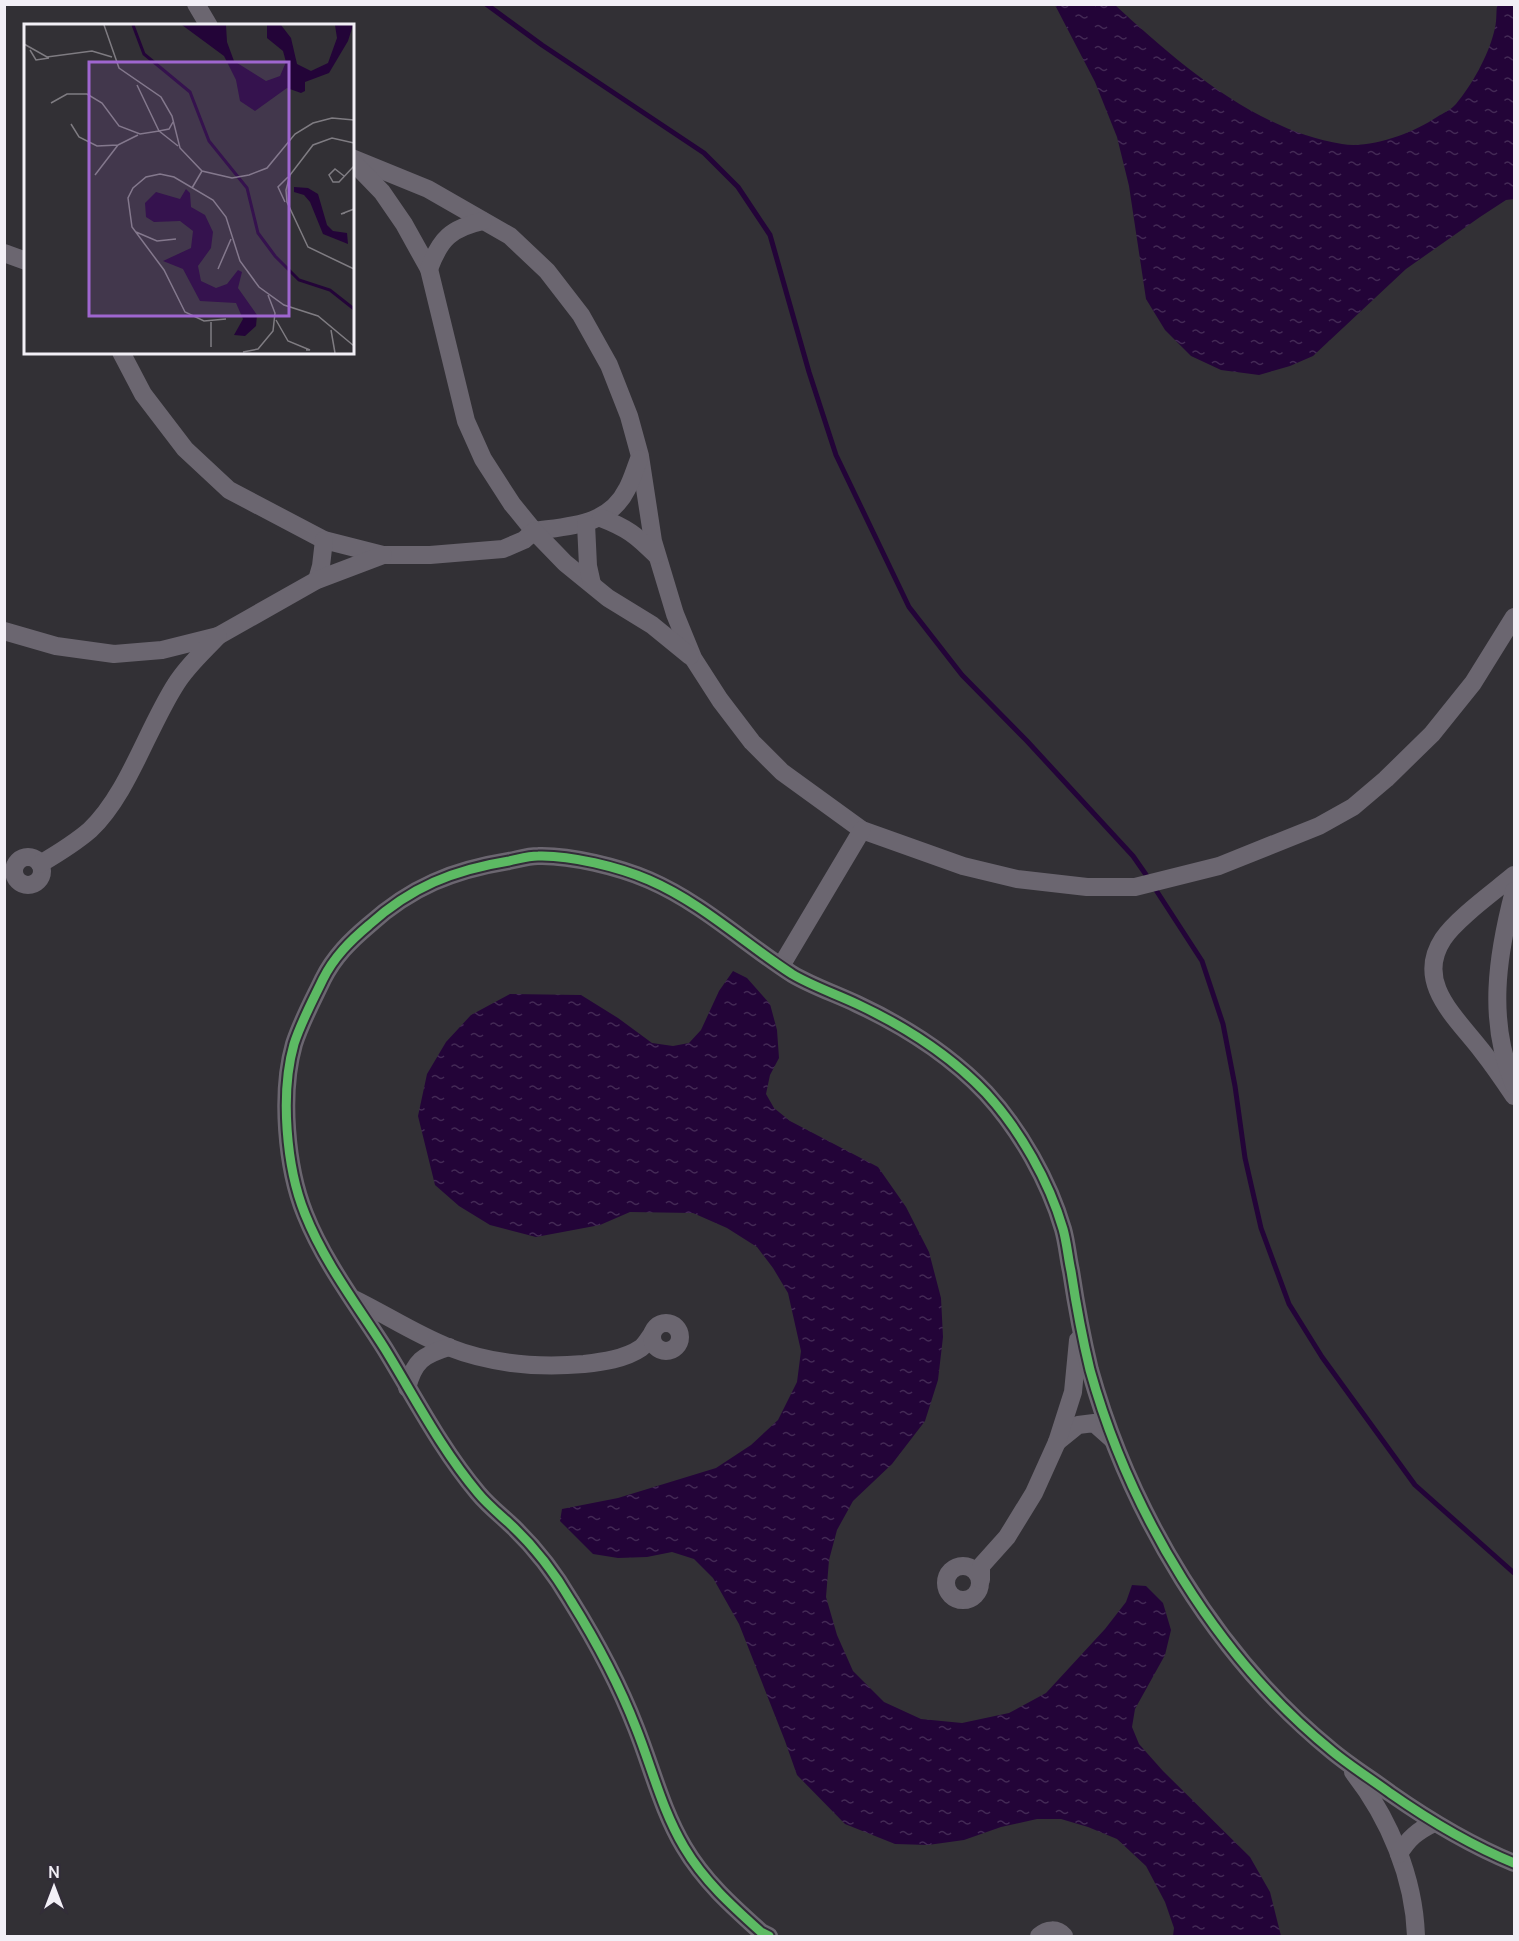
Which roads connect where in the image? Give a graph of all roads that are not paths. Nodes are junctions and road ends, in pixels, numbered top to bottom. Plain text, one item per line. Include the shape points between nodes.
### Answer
1 (196, 4) edge
2 (208, 24) edge
3 (354, 161) edge
4 (354, 162) edge
5 (483, 221) junction
6 (4, 253) edge
7 (24, 260) edge
8 (429, 269) junction
9 (121, 354) edge
10 (640, 456) junction
11 (593, 521) junction
12 (534, 531) junction
13 (324, 540) junction
14 (383, 555) junction
15 (657, 556) junction
16 (317, 580) junction
17 (592, 584) junction
18 (1515, 617) edge
19 (4, 631) edge
20 (218, 636) junction
21 (162, 650) junction
22 (693, 658) junction
23 (177, 681) junction
24 (862, 830) junction
25 (40, 864) dead end
26 (1515, 875) edge
27 (1515, 891) edge
28 (782, 966) junction
29 (1515, 1086) edge
30 (1515, 1095) edge
31 (354, 1299) junction
32 (1080, 1324) junction
33 (647, 1340) junction
34 (449, 1347) junction
35 (407, 1388) junction
36 (1113, 1440) junction
37 (1057, 1442) junction
38 (976, 1571) dead end
39 (1342, 1759) junction
40 (1434, 1823) junction
41 (1399, 1854) junction
42 (1515, 1863) edge
43 (769, 1936) edge
44 (1039, 1936) edge
45 (1064, 1936) edge
46 (1416, 1936) edge

1 - 2 street
3 - 5 street via 428,189
4 - 8 street via 382,192
5 - 8 street via 463,225 448,235 436,250
5 - 10 street via 510,236 547,271 581,315 609,365
6 - 7 street
8 - 12 street via 466,421 483,459
9 - 13 street via 143,394 185,449 220,482
10 - 11 street via 621,499
10 - 15 street
11 - 12 street
11 - 15 street via 624,527
11 - 17 street via 586,543
12 - 14 street via 503,549
12 - 17 street
13 - 14 street
13 - 16 street
14 - 16 street
15 - 22 street
16 - 20 street
17 - 22 street
18 - 24 street via 1473,683 1431,734 1353,807 1319,826 1219,866 1136,887 1087,887 1017,879 963,866
19 - 21 street via 56,646 114,654
20 - 21 street
20 - 23 street
21 - 23 street via 176,670
22 - 24 street via 752,741 782,772
23 - 25 street via 113,802 90,830
24 - 28 street
26 - 30 street via 1443,939 1434,957 1433,977 1440,998
27 - 29 street via 1497,977 1497,1023 1506,1067
28 - 31 street via 683,896 642,877 592,862 540,856 479,865 430,881 390,906 332,961 295,1042 288,1075 292,1169 303,1210 327,1258
28 - 32 street via 798,978 899,1024 985,1092 1020,1137 1044,1182 1064,1231
31 - 34 street
31 - 35 street
32 - 36 street
32 - 37 street via 1073,1392
33 - 33 street via 662,1352 674,1350 680,1341 679,1330 664,1323
33 - 34 street via 625,1356 560,1366 517,1365
34 - 35 street via 423,1357
35 - 43 street via 451,1459 484,1501 539,1554 566,1591 619,1689 639,1733 664,1808 683,1846 704,1877 760,1932
36 - 37 street via 1094,1423 1078,1425
36 - 39 street via 1181,1576 1215,1625 1293,1716
37 - 38 street via 1034,1493 1007,1537
39 - 40 street
39 - 41 street via 1380,1811
40 - 41 street via 1408,1839
40 - 42 street
41 - 46 street via 1407,1876
44 - 45 street via 1051,1930

